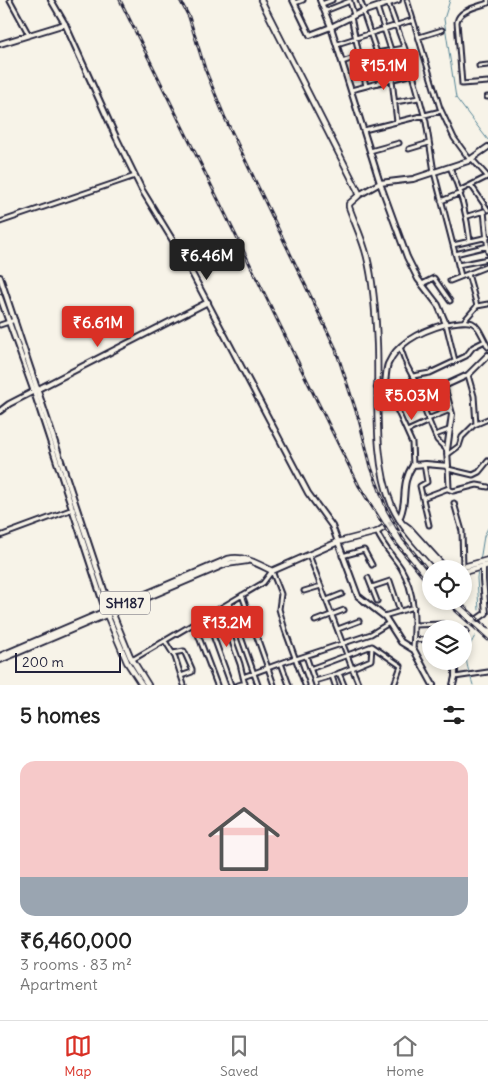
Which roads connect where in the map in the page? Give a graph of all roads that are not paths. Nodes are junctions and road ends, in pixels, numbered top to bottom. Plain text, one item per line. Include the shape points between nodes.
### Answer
1 (10, 0) edge
2 (52, 0) edge
3 (261, 0) edge
4 (303, 0) edge
5 (332, 0) edge
6 (360, 0) edge
7 (398, 0) edge
8 (407, 0) edge
9 (349, 1) edge
10 (294, 2) edge
11 (321, 2) edge
12 (388, 2) edge
13 (488, 2) edge
14 (377, 7) junction
15 (325, 11) junction
16 (363, 12) junction
17 (353, 16) junction
18 (413, 20) junction
19 (65, 24) junction
20 (396, 24) junction
21 (331, 27) junction
22 (384, 28) junction
23 (442, 30) dead end
24 (370, 32) junction
25 (29, 35) junction
26 (356, 37) junction
27 (418, 37) junction
28 (0, 44) edge
29 (337, 44) junction
30 (404, 48) junction
31 (392, 50) junction
32 (378, 53) junction
33 (360, 56) junction
34 (342, 62) junction
35 (488, 65) edge
36 (479, 66) dead end
37 (413, 74) junction
38 (392, 80) junction
39 (488, 82) edge
40 (366, 86) junction
41 (351, 90) junction
42 (419, 98) junction
43 (395, 102) junction
44 (442, 111) junction
45 (424, 116) junction
46 (397, 122) junction
47 (364, 130) junction
48 (399, 143) dead end
49 (429, 143) junction
50 (488, 147) edge
51 (409, 149) dead end
52 (370, 151) junction
53 (471, 160) junction
54 (450, 167) junction
55 (434, 172) junction
56 (135, 176) junction
57 (488, 177) edge
58 (380, 183) junction
59 (471, 185) junction
60 (461, 192) junction
61 (359, 195) junction
62 (441, 201) junction
63 (488, 210) edge
64 (484, 211) junction
65 (468, 216) junction
66 (0, 222) edge
67 (487, 237) edge
68 (470, 241) junction
69 (453, 245) junction
70 (487, 246) edge
71 (488, 252) edge
72 (455, 254) junction
73 (488, 259) edge
74 (458, 265) junction
75 (488, 266) edge
76 (468, 274) junction
77 (461, 276) junction
78 (0, 277) edge
79 (450, 281) dead end
80 (1, 283) edge
81 (422, 284) junction
82 (0, 297) edge
83 (450, 301) dead end
84 (208, 302) junction
85 (488, 304) edge
86 (477, 306) junction
87 (15, 320) junction
88 (464, 321) junction
89 (9, 322) junction
90 (446, 324) junction
91 (0, 325) edge
92 (485, 342) junction
93 (400, 347) junction
94 (488, 347) edge
95 (488, 354) edge
96 (455, 361) junction
97 (468, 375) junction
98 (413, 376) junction
99 (416, 382) junction
100 (385, 383) junction
101 (377, 388) junction
102 (445, 389) junction
103 (36, 391) junction
104 (391, 397) junction
105 (423, 398) junction
106 (450, 410) junction
107 (0, 411) edge
108 (488, 419) edge
109 (429, 420) junction
110 (476, 424) junction
111 (450, 430) junction
112 (407, 431) junction
113 (435, 435) junction
114 (447, 452) junction
115 (488, 461) edge
116 (424, 464) junction
117 (413, 465) junction
118 (448, 468) junction
119 (488, 487) edge
120 (448, 490) junction
121 (423, 499) junction
122 (454, 503) dead end
123 (73, 509) junction
124 (399, 521) junction
125 (429, 525) dead end
126 (383, 528) tunnel mouth
127 (377, 532) junction
128 (0, 536) edge
129 (338, 542) junction
130 (309, 555) junction
131 (342, 556) junction
132 (94, 559) junction
133 (432, 560) edge
134 (438, 560) edge
135 (465, 560) edge
136 (488, 560) edge
137 (90, 561) junction
138 (372, 565) dead end
139 (483, 566) edge
140 (272, 571) junction
141 (368, 578) dead end
142 (321, 586) junction
143 (372, 587) junction
144 (304, 591) dead end
145 (342, 594) dead end
146 (242, 595) junction
147 (327, 600) junction
148 (377, 601) dead end
149 (229, 603) junction
150 (414, 607) junction
151 (220, 608) junction
152 (344, 610) dead end
153 (400, 611) junction
154 (109, 612) junction
155 (487, 613) edge
156 (332, 614) junction
157 (206, 616) junction
158 (384, 616) junction
159 (479, 618) tunnel mouth
160 (315, 621) dead end
161 (359, 621) dead end
162 (389, 623) junction
163 (194, 624) junction
164 (415, 625) junction
165 (422, 625) edge
166 (338, 629) junction
167 (414, 640) junction
168 (422, 640) edge
169 (165, 641) junction
170 (344, 643) junction
171 (372, 647) junction
172 (413, 649) junction
173 (172, 653) junction
174 (348, 654) junction
175 (0, 656) edge
176 (306, 656) junction
177 (295, 659) junction
178 (0, 660) edge
179 (132, 661) junction
180 (281, 663) junction
181 (268, 668) junction
182 (352, 668) junction
183 (310, 669) junction
184 (455, 670) edge
185 (488, 672) edge
186 (254, 673) junction
187 (339, 673) junction
188 (181, 676) junction
189 (332, 676) junction
190 (244, 677) junction
191 (455, 677) junction
192 (316, 683) edge
193 (245, 684) edge
194 (142, 685) edge
195 (148, 685) edge
196 (184, 685) edge
197 (217, 685) edge
198 (231, 685) edge
199 (238, 685) edge
200 (258, 685) edge
201 (274, 685) edge
202 (289, 685) edge
203 (305, 685) edge
204 (335, 685) edge
205 (344, 685) edge
206 (359, 685) edge
207 (394, 685) edge
208 (433, 685) edge
209 (453, 685) edge

1 - 25 street
2 - 19 main road
3 - 61 main road
4 - 10 street
5 - 11 street
6 - 16 street
7 - 12 main road
8 - 18 street
9 - 15 street
9 - 17 street
10 - 21 main road via 310,35
11 - 15 main road
12 - 14 main road
12 - 20 street
13 - 39 street via 463,13 457,22 462,84
14 - 16 main road
14 - 22 street
15 - 21 main road
16 - 17 main road
16 - 24 street
17 - 21 main road
17 - 26 street
18 - 20 street
18 - 27 street
19 - 25 main road
19 - 56 main road
20 - 22 street
20 - 30 street
21 - 29 main road
22 - 24 street
22 - 31 street
23 - 27 street
24 - 26 street
24 - 32 street
25 - 28 main road
26 - 29 street
26 - 33 street
27 - 44 street
29 - 34 main road
30 - 31 street
30 - 37 street
31 - 32 street
32 - 33 street
32 - 38 street
33 - 34 street
33 - 40 street
34 - 41 main road
35 - 36 street
37 - 38 street
37 - 42 street
38 - 40 street
38 - 43 street
40 - 41 street
41 - 47 main road
42 - 43 street
42 - 45 street
43 - 46 street
44 - 45 street
44 - 53 street via 454,138
45 - 46 street
45 - 49 street
46 - 47 street
47 - 52 main road
48 - 52 street
49 - 51 street
49 - 55 street
50 - 53 main road
52 - 58 main road
53 - 54 main road
53 - 57 street
54 - 55 main road
54 - 60 street
55 - 58 main road via 414,179
55 - 62 street
56 - 66 street
56 - 84 main road
57 - 59 street
58 - 61 main road
58 - 81 main road via 407,257
59 - 60 street
59 - 63 street
60 - 62 street
60 - 65 street
61 - 101 main road via 349,207 370,268
62 - 69 street
63 - 64 street
64 - 65 street
64 - 67 street
65 - 68 street
67 - 68 street
67 - 70 street
68 - 69 street
69 - 72 street
70 - 71 street
70 - 72 street
72 - 74 street
73 - 74 street
74 - 77 street
75 - 76 street
76 - 77 street
76 - 86 street
77 - 79 street
78 - 80 main road
80 - 87 main road
81 - 83 street via 434,278
81 - 90 main road via 438,305
82 - 89 main road
84 - 103 main road
84 - 129 main road via 308,493 332,526
85 - 86 street
86 - 88 street
87 - 89 street
87 - 103 main road
88 - 90 street
88 - 92 street via 475,323
89 - 91 street
89 - 103 main road
90 - 93 main road via 425,330
90 - 96 street
92 - 94 street
92 - 96 street
93 - 98 street
93 - 100 main road via 388,363
95 - 97 main road
96 - 98 street via 430,373
97 - 102 main road via 444,386
97 - 110 street via 474,396
98 - 99 street
99 - 104 street
99 - 105 street
100 - 101 main road
100 - 104 street
101 - 124 main road via 383,473
102 - 105 street
102 - 106 main road
103 - 107 main road
103 - 123 main road
103 - 132 main road
104 - 112 street
105 - 109 street
106 - 109 street
106 - 111 main road
108 - 110 street
109 - 112 street
109 - 113 street
110 - 114 street via 462,438 459,446
111 - 113 street
111 - 114 main road
112 - 117 street via 412,444
113 - 114 street
114 - 118 main road
115 - 118 street via 473,475
116 - 117 main road
116 - 118 main road
116 - 121 street via 427,482 420,486
117 - 124 main road via 404,487 404,510
118 - 120 street
119 - 120 street via 477,485
120 - 121 street
121 - 125 street
122 - 135 street via 462,531
123 - 128 street
123 - 137 main road
124 - 133 main road
124 - 134 main road
126 - 127 main road
127 - 129 main road
127 - 150 street via 383,546 402,570
129 - 130 main road
129 - 131 main road
130 - 140 main road
130 - 142 street
131 - 138 street via 364,550
131 - 158 main road via 358,596
132 - 137 main road
132 - 154 main road
136 - 139 main road
137 - 154 main road
139 - 155 main road
140 - 146 street via 263,583
140 - 154 main road, SH187 via 250,561 219,564
140 - 177 street via 281,594 279,609
141 - 143 street
142 - 144 street
142 - 147 street
143 - 148 street
143 - 153 street via 390,581
145 - 147 street
146 - 149 street
146 - 181 street
147 - 156 street
149 - 151 street
149 - 186 street
150 - 153 street
150 - 164 street
151 - 157 street
151 - 190 street
152 - 156 street
153 - 158 street
154 - 175 main road, SH187
154 - 178 main road, SH187
154 - 179 main road
154 - 194 main road via 128,662
155 - 159 main road
156 - 160 street
156 - 166 street
157 - 163 street
157 - 198 street
158 - 162 main road
161 - 166 street
162 - 170 street via 371,634
162 - 172 main road via 401,642
163 - 169 street
163 - 197 street
164 - 165 street
164 - 167 street
166 - 170 street
167 - 168 street
167 - 172 street
169 - 173 street
169 - 179 street
170 - 174 street
170 - 176 street
171 - 174 street
171 - 182 street via 371,660
171 - 207 street via 401,666
172 - 208 main road
173 - 188 street
173 - 188 street via 184,651 192,669 192,672
174 - 182 street
174 - 183 street
176 - 177 street
176 - 183 street
177 - 180 street
177 - 203 street
179 - 195 main road
180 - 181 street
180 - 202 street
181 - 186 street
181 - 201 street
182 - 187 street
182 - 206 street
183 - 192 street
184 - 191 main road
185 - 191 street
186 - 190 street
186 - 200 street
187 - 189 street
187 - 205 street
188 - 196 street
189 - 192 street
189 - 204 street
190 - 193 street
191 - 209 main road
193 - 199 street

